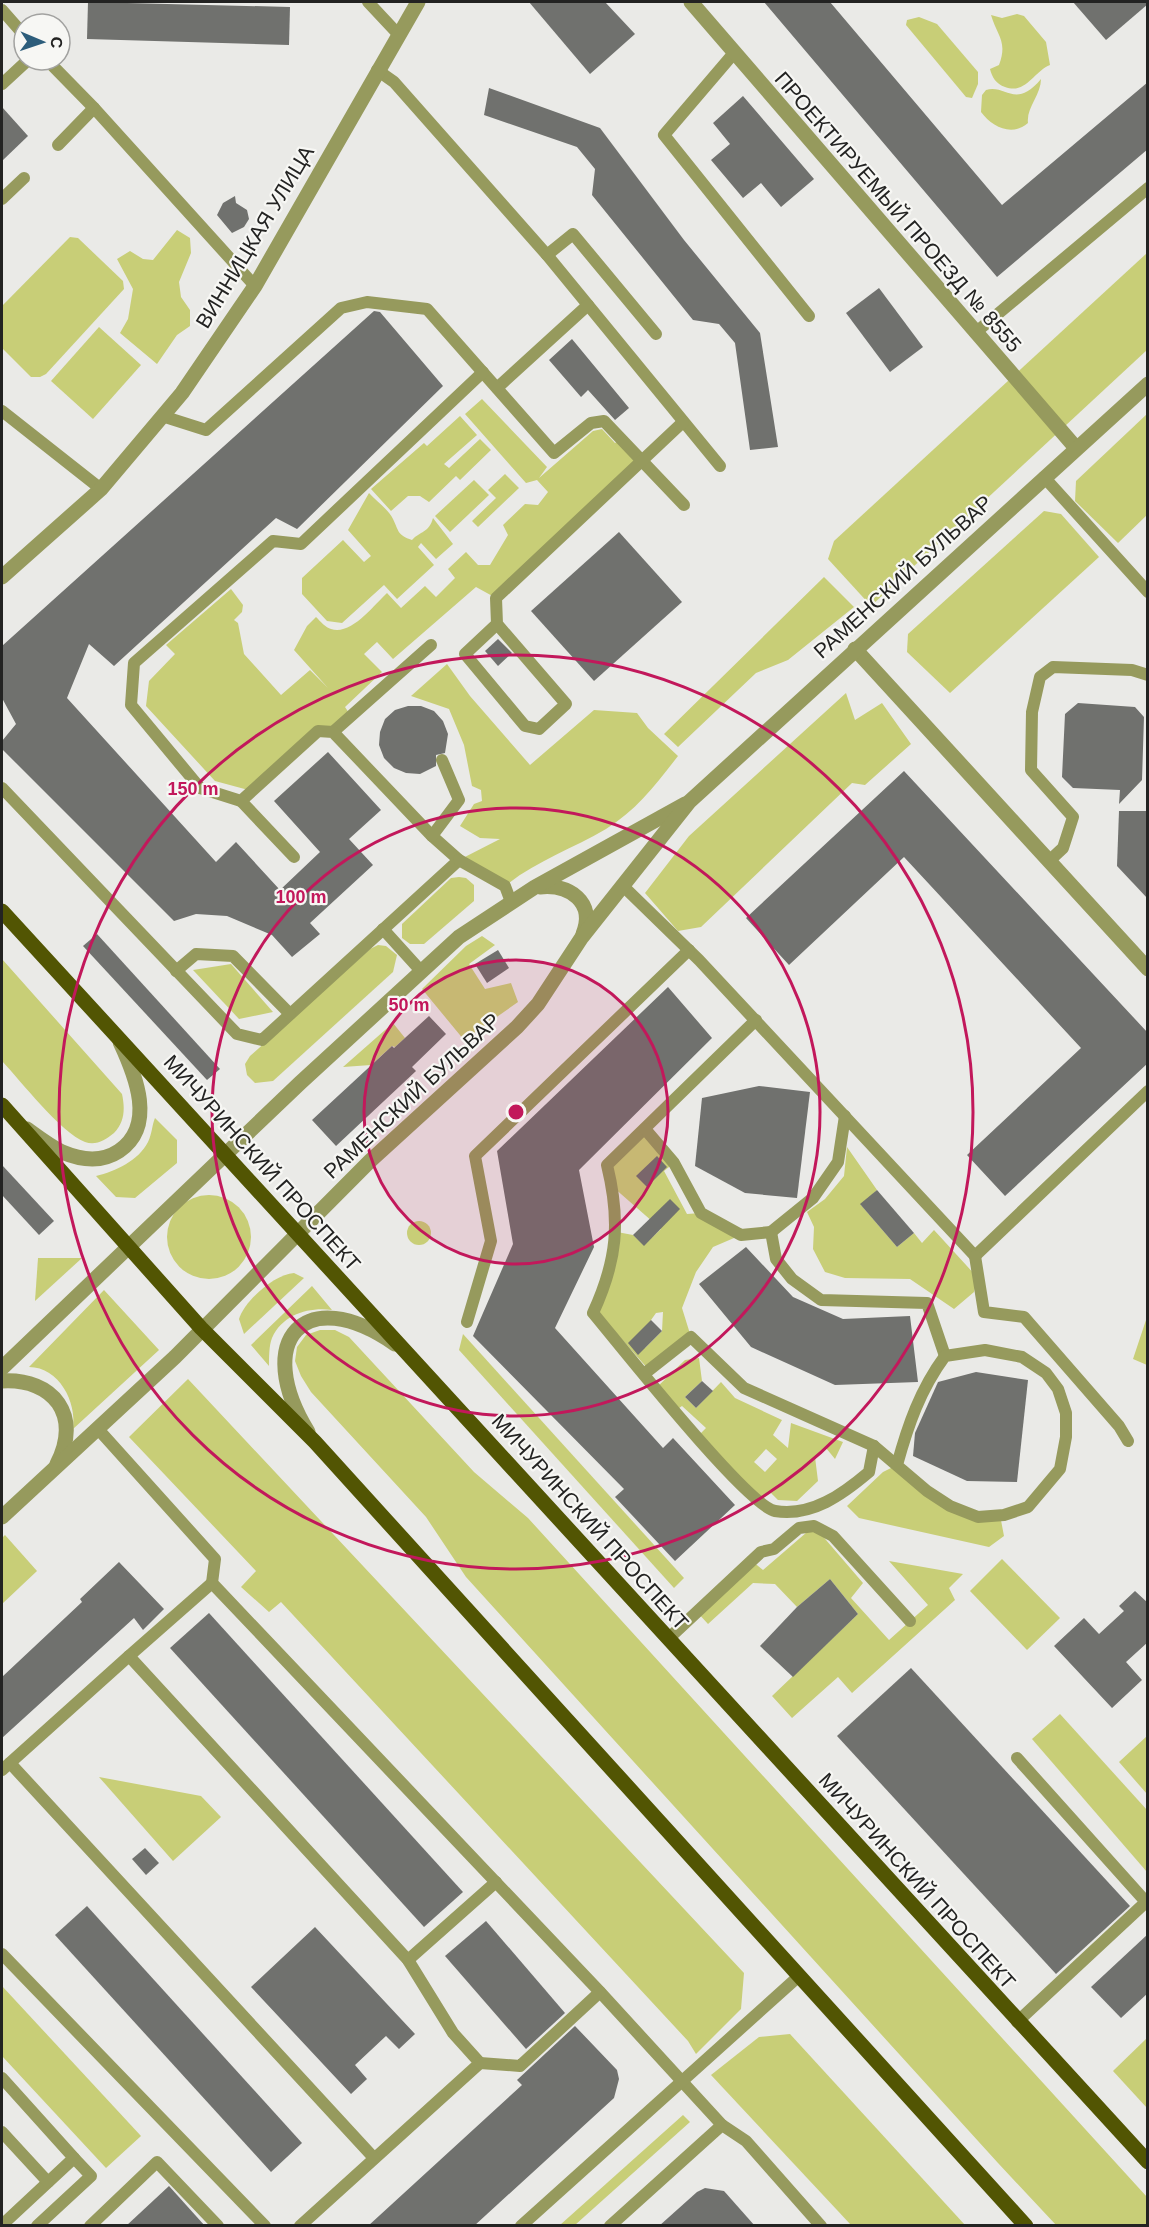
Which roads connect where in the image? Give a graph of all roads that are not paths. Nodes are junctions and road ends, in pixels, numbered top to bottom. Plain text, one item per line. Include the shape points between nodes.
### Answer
1 (369, 2) edge
2 (418, 2) edge
3 (691, 2) edge
4 (2, 10) edge
5 (12, 21) edge
6 (398, 34) junction
7 (734, 53) junction
8 (377, 70) junction
9 (15, 72) edge
10 (59, 72) edge
11 (2, 84) edge
12 (94, 108) junction
13 (58, 145) dead end
14 (24, 178) dead end
15 (1148, 188) edge
16 (2, 199) edge
17 (547, 255) junction
18 (255, 286) junction
19 (588, 305) junction
20 (809, 316) dead end
21 (975, 333) junction
22 (656, 334) dead end
23 (483, 372) junction
24 (1148, 384) edge
25 (497, 388) junction
26 (2, 411) edge
27 (162, 416) junction
28 (683, 422) junction
29 (1076, 448) junction
30 (642, 460) junction
31 (720, 466) dead end
32 (1044, 477) junction
33 (100, 489) junction
34 (684, 505) dead end
35 (2, 577) edge
36 (1148, 592) edge
37 (497, 624) junction
38 (431, 645) dead end
39 (855, 649) junction
40 (1148, 675) edge
41 (333, 732) junction
42 (442, 760) dead end
43 (2, 788) edge
44 (241, 801) junction
45 (688, 802) junction
46 (432, 836) junction
47 (294, 857) dead end
48 (459, 860) junction
49 (1049, 861) junction
50 (622, 885) junction
51 (535, 887) junction
52 (511, 902) junction
53 (2, 911) edge
54 (383, 929) junction
55 (582, 937) junction
56 (689, 950) junction
57 (1148, 969) edge
58 (176, 970) junction
59 (421, 971) junction
60 (290, 1014) junction
61 (756, 1020) junction
62 (116, 1033) junction
63 (1148, 1091) edge
64 (2, 1105) edge
65 (845, 1116) junction
66 (19, 1124) junction
67 (645, 1130) junction
68 (225, 1154) junction
69 (771, 1232) junction
70 (300, 1235) junction
71 (127, 1247) junction
72 (975, 1256) junction
73 (467, 1322) dead end
74 (201, 1328) junction
75 (402, 1349) junction
76 (945, 1356) junction
77 (2, 1368) edge
78 (1071, 1371) junction
79 (644, 1374) junction
80 (2, 1381) edge
81 (1058, 1389) junction
82 (98, 1429) junction
83 (1128, 1441) dead end
84 (315, 1442) junction
85 (874, 1446) junction
86 (897, 1465) junction
87 (56, 1467) junction
88 (2, 1517) edge
89 (212, 1583) junction
90 (910, 1621) dead end
91 (668, 1639) junction
92 (129, 1656) junction
93 (1017, 1758) dead end
94 (6, 1766) edge
95 (496, 1882) junction
96 (2, 1954) edge
97 (408, 1960) junction
98 (800, 1976) junction
99 (600, 1992) junction
100 (1017, 2022) junction
101 (480, 2062) junction
102 (2, 2078) edge
103 (682, 2079) junction
104 (722, 2125) junction
105 (2, 2132) edge
106 (74, 2158) junction
107 (374, 2158) junction
108 (1148, 2162) edge
109 (48, 2182) junction
110 (2, 2225) edge
111 (37, 2226) edge
112 (90, 2226) edge
113 (218, 2226) edge
114 (265, 2226) edge
115 (300, 2226) edge
116 (521, 2226) edge
117 (610, 2226) edge
118 (821, 2226) edge
119 (1026, 2226) edge

1 - 6 lane
2 - 6 street, ВИННИЦКАЯ УЛИЦА
3 - 7 street, ПРОЕКТИРУЕМЫЙ ПРОЕЗД № 8555
4 - 5 lane
6 - 8 street, ВИННИЦКАЯ УЛИЦА
7 - 20 lane via 664,135
7 - 21 street, ПРОЕКТИРУЕМЫЙ ПРОЕЗД № 8555
8 - 17 lane via 394,82
8 - 18 street, ВИННИЦКАЯ УЛИЦА
9 - 11 lane
10 - 12 lane
12 - 13 lane
12 - 18 lane
14 - 16 lane
15 - 21 lane
17 - 19 lane
17 - 22 lane via 573,234
18 - 27 street, ВИННИЦКАЯ УЛИЦА
19 - 25 lane
19 - 28 lane
21 - 29 street, ПРОЕКТИРУЕМЫЙ ПРОЕЗД № 8555
23 - 25 lane
23 - 27 lane via 427,309 368,302 341,308 206,430
23 - 44 lane via 301,544 273,541 134,663 131,705 200,788
24 - 29 street, РАМЕНСКИЙ БУЛЬВАР
25 - 30 lane via 554,453 591,423 604,421
26 - 33 lane
27 - 33 street, ВИННИЦКАЯ УЛИЦА
28 - 30 lane
28 - 31 lane
29 - 32 street, РАМЕНСКИЙ БУЛЬВАР
30 - 34 lane
30 - 37 lane via 496,598
32 - 36 lane
32 - 39 street, РАМЕНСКИЙ БУЛЬВАР
33 - 35 street, ВИННИЦКАЯ УЛИЦА
37 - 37 lane via 566,704 539,729 525,726 465,654
38 - 41 lane
39 - 45 street, РАМЕНСКИЙ БУЛЬВАР
39 - 49 street
40 - 49 lane via 1132,670 1053,667 1040,677 1032,712 1031,770 1073,817 1063,848
41 - 44 lane via 318,731
41 - 46 lane
42 - 46 lane via 459,800
43 - 58 lane
44 - 47 lane
45 - 50 street, РАМЕНСКИЙ БУЛЬВАР
45 - 51 street, РАМЕНСКИЙ БУЛЬВАР
46 - 48 lane
48 - 52 lane via 505,886
48 - 54 lane
49 - 57 street
50 - 55 street, РАМЕНСКИЙ БУЛЬВАР
50 - 56 lane
51 - 52 street, РАМЕНСКИЙ БУЛЬВАР
51 - 55 street via 569,889 579,898 586,913
52 - 59 street, РАМЕНСКИЙ БУЛЬВАР via 459,937
53 - 62 main road, МИЧУРИНСКИЙ ПРОСПЕКТ
54 - 59 lane
54 - 60 lane
55 - 70 street, РАМЕНСКИЙ БУЛЬВАР via 538,1004 517,1027 370,1161
56 - 61 lane
56 - 73 lane via 475,1156 491,1241
58 - 60 lane via 196,954 233,956
58 - 60 lane via 237,1034 262,1040
59 - 68 street, РАМЕНСКИЙ БУЛЬВАР
61 - 65 lane
61 - 67 lane
62 - 66 street via 132,1066 140,1098 137,1132 126,1147 111,1157 81,1158 61,1152
62 - 68 main road, МИЧУРИНСКИЙ ПРОСПЕКТ
63 - 72 lane
64 - 66 main road
65 - 69 lane via 838,1162 813,1198
65 - 72 lane
66 - 71 main road
67 - 69 lane via 674,1163 701,1213 741,1235
67 - 79 lane via 607,1165 617,1232 612,1269 593,1313
68 - 70 main road, МИЧУРИНСКИЙ ПРОСПЕКТ
68 - 71 street, РАМЕНСКИЙ БУЛЬВАР
69 - 76 lane via 776,1258 786,1272 821,1300 927,1303
70 - 74 street, РАМЕНСКИЙ БУЛЬВАР
70 - 75 main road, МИЧУРИНСКИЙ ПРОСПЕКТ
71 - 74 main road
71 - 77 street, РАМЕНСКИЙ БУЛЬВАР
72 - 78 lane via 984,1312 1024,1317
74 - 82 street, РАМЕНСКИЙ БУЛЬВАР
74 - 84 main road
75 - 84 street via 381,1334 345,1320 311,1320 298,1328 286,1343 283,1361 300,1419
75 - 91 main road, МИЧУРИНСКИЙ ПРОСПЕКТ
76 - 81 lane via 986,1350 1022,1357 1046,1373
76 - 86 lane via 919,1398
78 - 81 lane
78 - 83 lane
79 - 85 lane via 691,1337 744,1388
79 - 85 lane via 753,1497 774,1511 801,1510 833,1500 869,1472
80 - 87 street via 32,1383 58,1402 67,1430
81 - 86 lane via 1066,1413 1060,1469 1029,1507 1004,1515 978,1517 950,1506
82 - 87 street, РАМЕНСКИЙ БУЛЬВАР
82 - 89 lane via 215,1559
84 - 98 main road
85 - 86 lane
87 - 88 street, РАМЕНСКИЙ БУЛЬВАР
89 - 92 lane
89 - 95 lane
90 - 91 lane via 833,1536 814,1526 799,1528 774,1549 761,1552
91 - 100 main road, МИЧУРИНСКИЙ ПРОСПЕКТ
92 - 94 lane
92 - 97 lane
93 - 100 lane via 1146,1902
94 - 107 lane
95 - 97 lane
95 - 99 lane
96 - 114 lane
97 - 101 lane via 453,2033
98 - 103 lane
98 - 119 main road
99 - 101 lane via 520,2066
99 - 103 lane
100 - 108 main road, МИЧУРИНСКИЙ ПРОСПЕКТ
101 - 107 lane
102 - 106 lane
103 - 104 lane
103 - 116 lane
104 - 117 lane
104 - 118 lane via 746,2141
105 - 109 lane
106 - 109 lane
106 - 111 lane via 91,2176
107 - 115 lane
109 - 110 lane
112 - 113 lane via 157,2162

